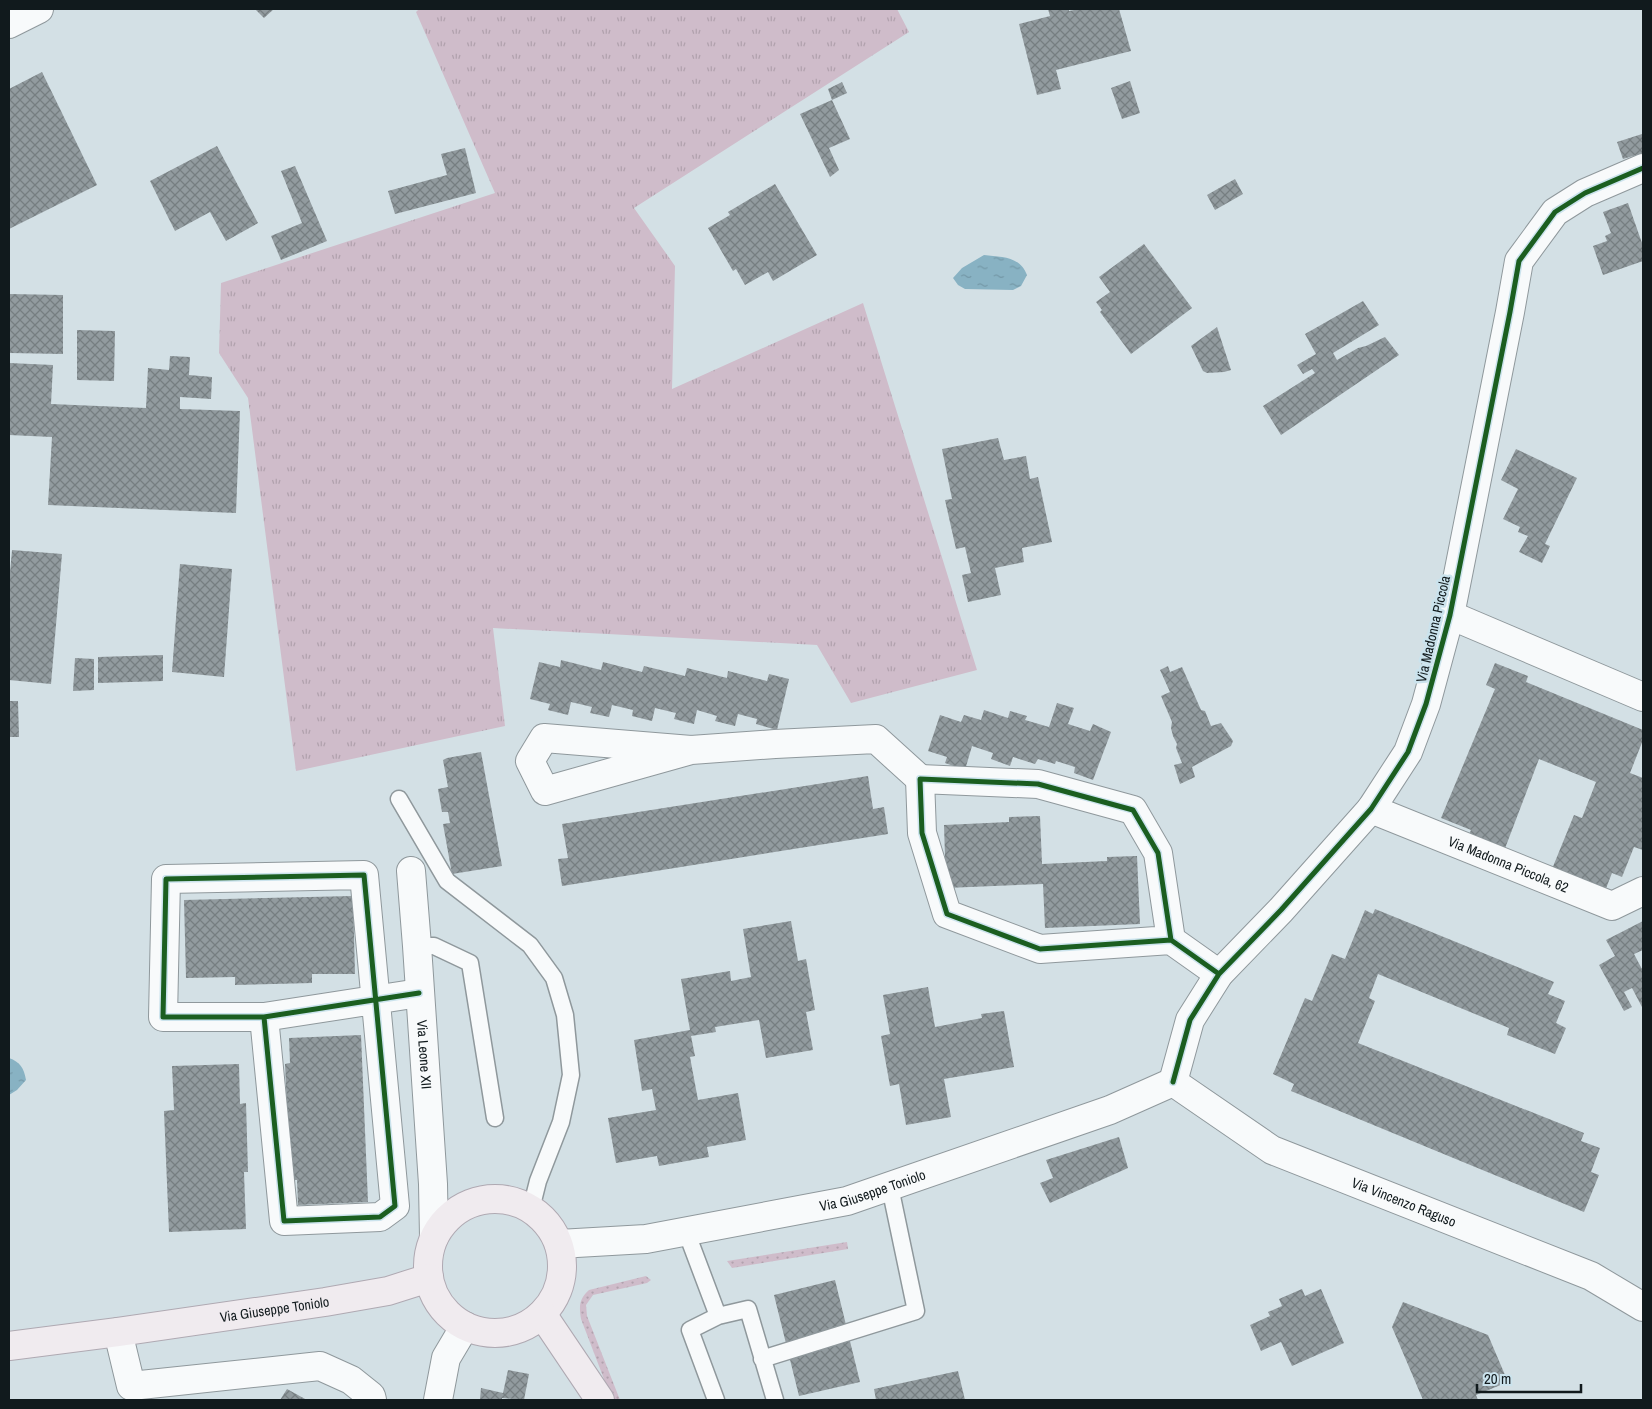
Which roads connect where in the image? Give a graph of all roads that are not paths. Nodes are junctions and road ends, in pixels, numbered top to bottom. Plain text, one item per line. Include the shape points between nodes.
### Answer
1 (38, 9) edge
2 (9, 24) edge
3 (1643, 168) edge
4 (1450, 615) junction
5 (1643, 696) edge
6 (690, 750) junction
7 (920, 779) junction
8 (399, 799) dead end
9 (1371, 809) junction
10 (410, 871) dead end
11 (1643, 890) edge
12 (1171, 940) junction
13 (418, 946) junction
14 (1219, 974) junction
15 (419, 993) junction
16 (377, 1000) junction
17 (264, 1017) junction
18 (1173, 1082) junction
19 (495, 1118) dead end
20 (890, 1187) junction
21 (531, 1209) junction
22 (686, 1231) junction
23 (434, 1237) junction
24 (559, 1244) junction
25 (429, 1278) junction
26 (1643, 1307) edge
27 (542, 1314) junction
28 (718, 1316) junction
29 (464, 1326) junction
30 (118, 1332) junction
31 (9, 1346) edge
32 (762, 1359) junction
33 (372, 1400) edge
34 (438, 1400) edge
35 (600, 1400) edge
36 (716, 1400) edge
37 (775, 1400) edge

1 - 2 street
3 - 4 street, Via Madonna Piccola via 1586,192 1555,212 1519,261
4 - 5 street
4 - 9 street, Via Madonna Piccola via 1426,704 1408,752
6 - 6 street via 544,738 530,760 545,791
6 - 7 street via 876,739
7 - 12 street via 1038,784 1133,810 1158,853
7 - 12 street via 922,833 948,914 1040,949
8 - 21 lane via 447,881 530,945 557,987 565,1015 571,1075 561,1122 538,1181
9 - 11 street, Via Madonna Piccola, 62 via 1612,906
9 - 14 street, Via Madonna Piccola
10 - 13 street, Via Leone XII
12 - 14 street
13 - 15 street, Via Leone XII
13 - 19 lane via 434,946 470,963
14 - 18 street, Via Madonna Piccola via 1190,1020
15 - 16 street
15 - 23 street, Via Leone XII
16 - 17 street
16 - 17 street via 396,1206 380,1217 284,1221
16 - 17 street via 364,874 166,879 163,1017
18 - 20 street, Via Giuseppe Toniolo via 1110,1110
18 - 26 street, Via Vincenzo Raguso via 1272,1150 1591,1276
20 - 22 street, Via Giuseppe Toniolo via 847,1201
20 - 32 lane via 916,1311
21 - 23 main road via 510,1200 487,1199 465,1205 447,1218
21 - 24 main road via 548,1224
22 - 24 street, Via Giuseppe Toniolo via 646,1239
22 - 28 lane
23 - 25 main road via 427,1264
24 - 27 main road via 562,1269 556,1293
25 - 29 main road via 436,1297 448,1314
25 - 30 main road, Via Giuseppe Toniolo via 388,1291 325,1302
27 - 29 main road via 525,1326 505,1333 484,1332
27 - 35 main road
28 - 32 lane via 748,1309
28 - 36 lane via 690,1330
29 - 34 street via 446,1358
30 - 31 main road, Via Giuseppe Toniolo
30 - 33 street via 131,1386 320,1366 351,1380
32 - 37 lane

